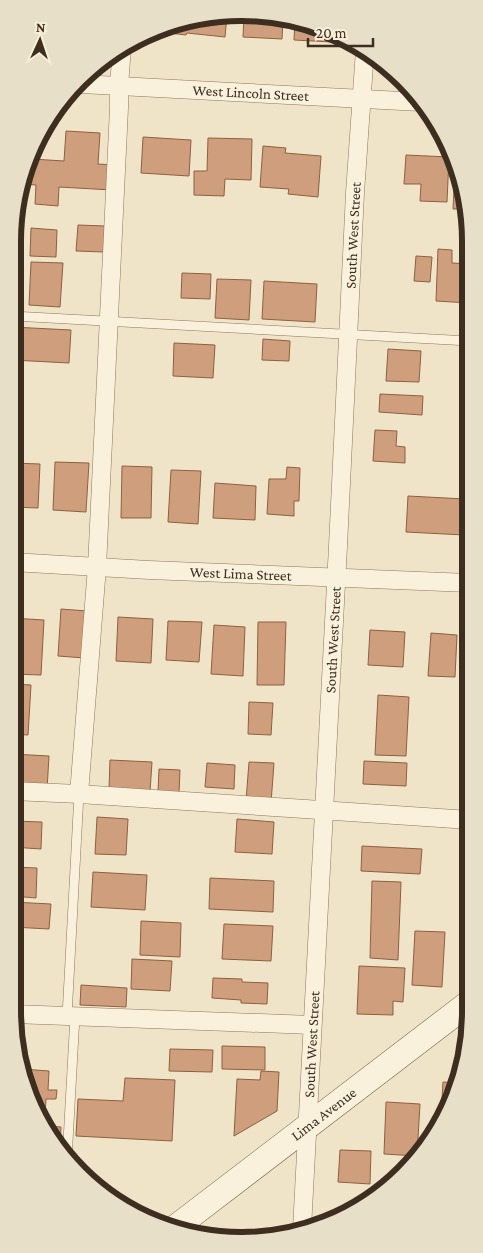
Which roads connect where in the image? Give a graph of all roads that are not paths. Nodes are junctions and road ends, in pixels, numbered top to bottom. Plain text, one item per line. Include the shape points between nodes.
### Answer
1 (121, 57) edge
2 (364, 58) edge
3 (88, 84) edge
4 (119, 86) junction
5 (362, 99) junction
6 (412, 102) edge
7 (21, 316) edge
8 (108, 321) junction
9 (349, 334) junction
10 (462, 341) edge
11 (21, 563) edge
12 (97, 567) junction
13 (337, 578) junction
14 (462, 583) edge
15 (21, 791) edge
16 (80, 794) junction
17 (324, 810) junction
18 (462, 819) edge
19 (462, 1008) edge
20 (21, 1014) edge
21 (71, 1016) junction
22 (312, 1024) junction
23 (307, 1128) junction
24 (67, 1146) edge
25 (181, 1223) edge
26 (302, 1223) edge

1 - 4 street
2 - 5 street, South West Street
3 - 4 street, West Lincoln Street
4 - 5 street, West Lincoln Street
4 - 8 street
5 - 6 street, West Lincoln Street
5 - 9 street, South West Street
7 - 8 lane
8 - 9 lane
8 - 12 street
9 - 10 lane
9 - 13 street, South West Street
11 - 12 street, West Lima Street
12 - 13 street, West Lima Street
12 - 16 street
13 - 14 street, West Lima Street
13 - 17 street, South West Street
15 - 16 street
16 - 17 street
16 - 21 lane
17 - 18 street
17 - 22 street, South West Street
19 - 23 main road, Lima Avenue
20 - 21 street
21 - 22 street
21 - 24 lane
22 - 23 street, South West Street
23 - 25 main road, Lima Avenue
23 - 26 street, South West Street

